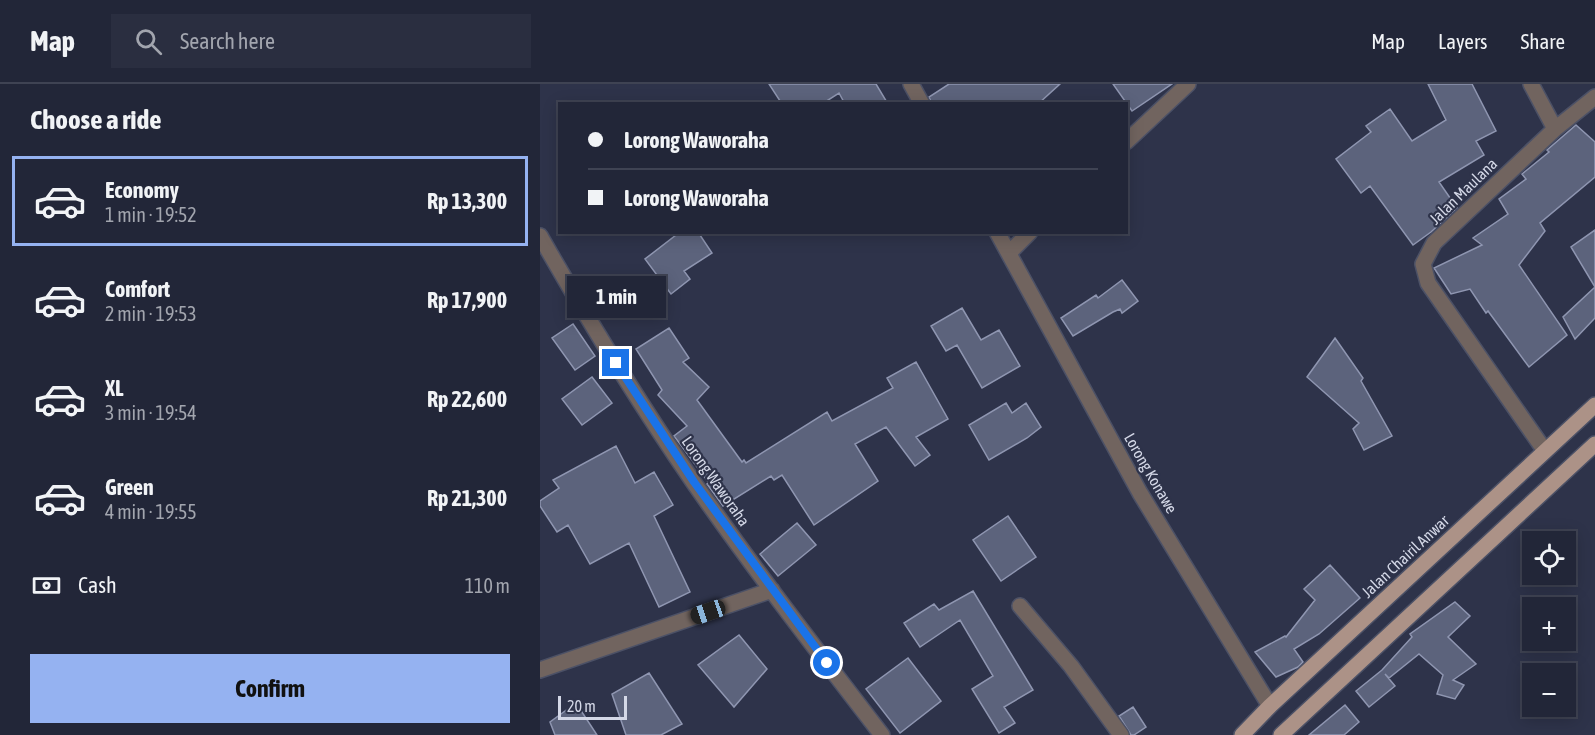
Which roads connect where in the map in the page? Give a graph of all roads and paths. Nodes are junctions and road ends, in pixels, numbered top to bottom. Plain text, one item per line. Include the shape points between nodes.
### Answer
1 (911, 84) edge
2 (1188, 84) edge
3 (1530, 84) edge
4 (1595, 97) edge
5 (921, 102) edge
6 (1554, 129) junction
7 (1128, 140) edge
8 (998, 234) edge
9 (1028, 234) edge
10 (540, 236) edge
11 (1009, 253) junction
12 (1595, 405) edge
13 (1595, 444) edge
14 (1545, 451) junction
15 (772, 590) junction
16 (1020, 606) dead end
17 (540, 670) edge
18 (1270, 706) junction
19 (882, 735) edge
20 (1121, 735) edge
21 (1242, 735) edge
22 (1281, 735) edge

1 - 5 street
2 - 7 street
3 - 6 street
4 - 6 street, Jalan Maulana
6 - 14 street, Jalan Maulana via 1434,243 1423,264 1428,283
8 - 11 street, Lorong Konawe
9 - 11 street
10 - 15 street, Lorong Waworaha via 638,398
11 - 18 street, Lorong Konawe via 1140,493
12 - 14 main road, Jalan Chairil Anwar
13 - 22 main road
14 - 18 main road, Jalan Chairil Anwar
15 - 17 street
15 - 19 street, Lorong Waworaha
16 - 20 street via 1071,666
18 - 21 main road, Jalan Chairil Anwar

